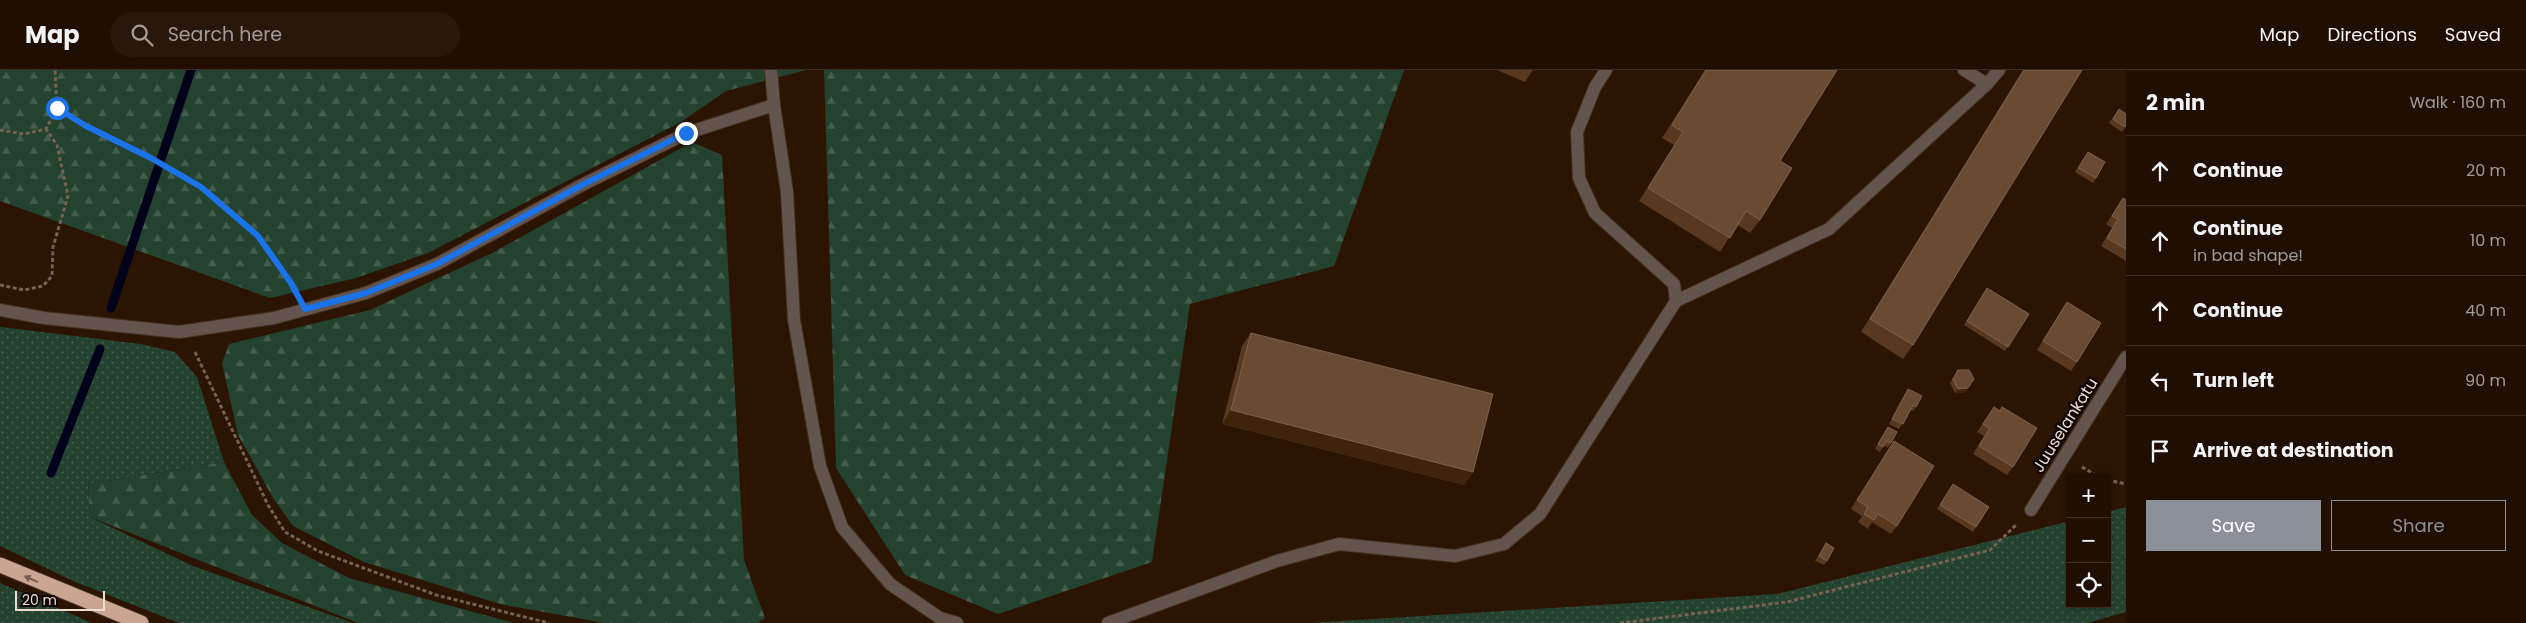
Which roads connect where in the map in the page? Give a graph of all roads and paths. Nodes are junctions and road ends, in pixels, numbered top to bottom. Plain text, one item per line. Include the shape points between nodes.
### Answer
1 (55, 70) edge
2 (771, 70) edge
3 (1606, 70) edge
4 (1964, 70) edge
5 (1999, 70) edge
6 (1987, 84) junction
7 (774, 105) junction
8 (57, 108) junction
9 (46, 129) junction
10 (0, 130) edge
11 (0, 285) edge
12 (1676, 301) junction
13 (305, 309) junction
14 (0, 310) edge
15 (179, 332) junction
16 (2126, 357) edge
17 (2111, 481) edge
18 (2126, 484) edge
19 (2031, 510) joint
20 (0, 565) edge
21 (141, 623) edge
22 (549, 623) edge
23 (956, 623) edge
24 (1108, 623) edge
25 (1620, 623) edge

1 - 8 path
2 - 7 street
3 - 12 street via 1595,87 1577,132 1579,178 1595,213 1674,284
4 - 6 street
5 - 6 street
6 - 12 street via 1829,229
7 - 13 street via 686,133 437,264 366,293
7 - 23 street via 787,192 794,320 820,466 829,492 842,527 890,584 940,618
8 - 9 path
8 - 13 path via 201,187 258,236
9 - 10 path via 24,134
9 - 11 path via 57,145 68,196 53,248 52,276 43,286 24,290
12 - 24 street via 1540,514 1504,544 1455,556 1339,544 1277,561
13 - 15 street via 274,318
14 - 15 street via 44,318
15 - 22 path via 199,356 268,506 285,532 318,551 436,595
16 - 19 street, Juuselankatu
17 - 18 path
19 - 25 path via 1990,550 1787,602
21 -> 20 highway

